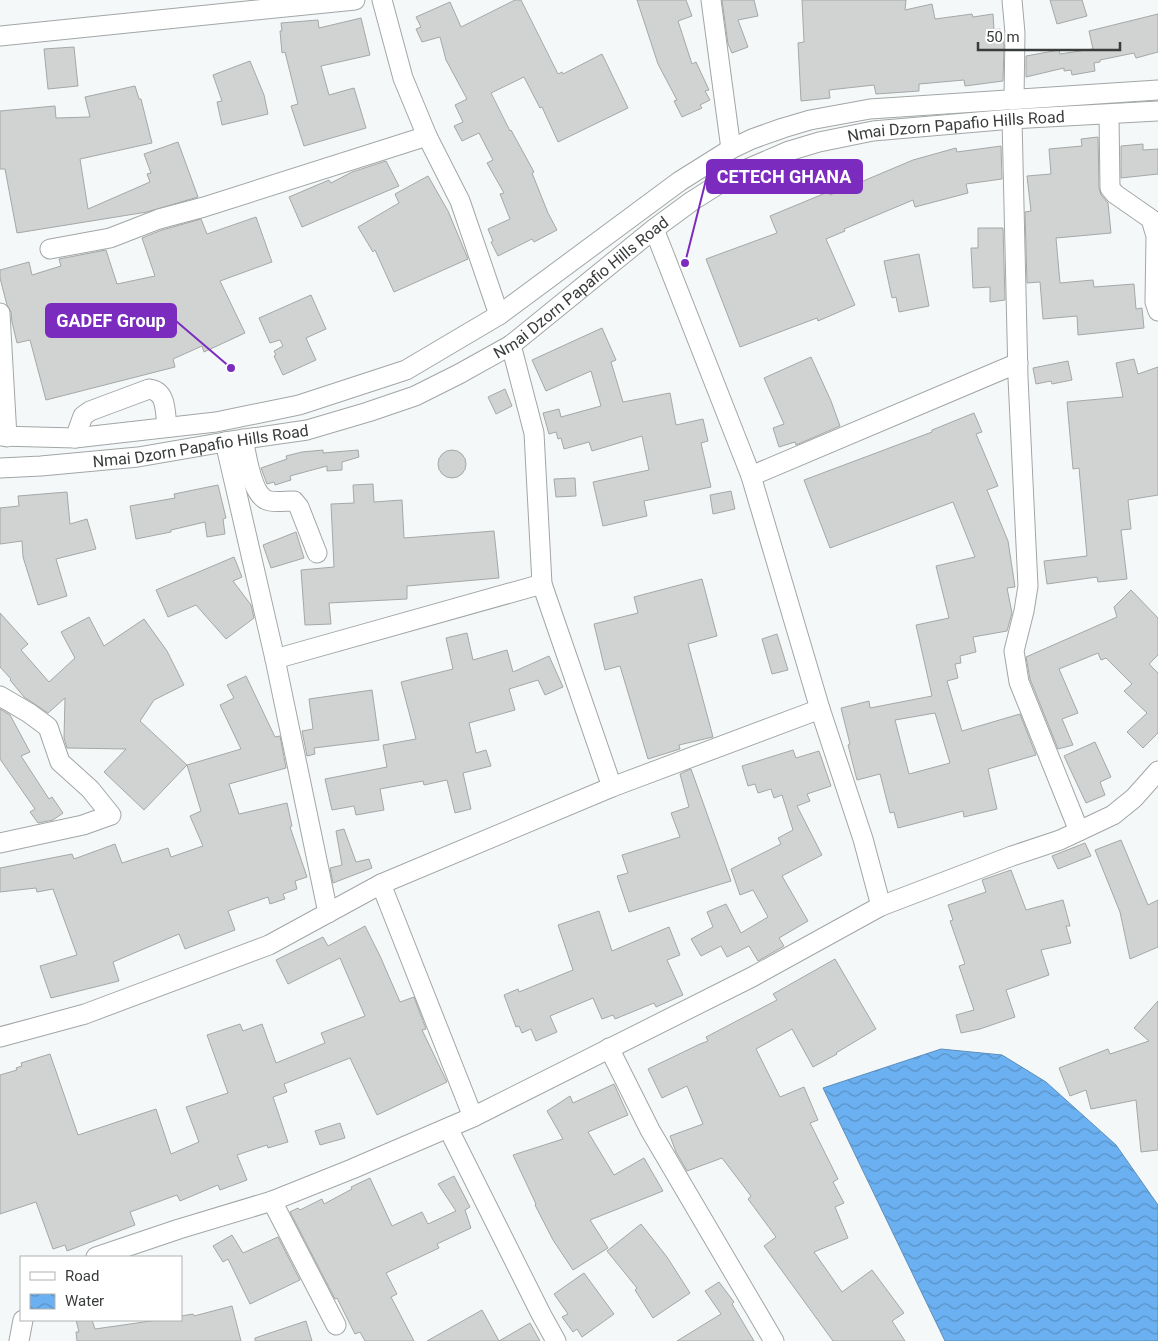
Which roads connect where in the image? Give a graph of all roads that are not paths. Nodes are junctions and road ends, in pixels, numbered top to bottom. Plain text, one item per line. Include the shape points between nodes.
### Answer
1 (355, 0) edge
2 (382, 0) edge
3 (711, 0) edge
4 (1012, 0) edge
5 (0, 36) edge
6 (1158, 90) edge
7 (1014, 99) junction
8 (1158, 111) edge
9 (1109, 114) junction
10 (1012, 119) junction
11 (427, 136) junction
12 (731, 149) junction
13 (654, 229) junction
14 (50, 249) dead end
15 (1158, 311) edge
16 (0, 313) edge
17 (500, 315) junction
18 (511, 345) junction
19 (1018, 363) junction
20 (167, 427) junction
21 (4, 436) edge
22 (75, 438) junction
23 (234, 440) junction
24 (0, 468) edge
25 (751, 476) junction
26 (317, 553) dead end
27 (542, 584) junction
28 (275, 658) junction
29 (0, 696) edge
30 (820, 709) junction
31 (1158, 771) edge
32 (612, 787) junction
33 (1079, 831) junction
34 (0, 843) edge
35 (382, 884) junction
36 (882, 906) junction
37 (328, 913) junction
38 (0, 1037) edge
39 (609, 1048) junction
40 (473, 1117) junction
41 (448, 1128) junction
42 (272, 1201) junction
43 (99, 1256) edge
44 (23, 1321) edge
45 (336, 1325) dead end
46 (20, 1341) edge
47 (556, 1341) edge
48 (774, 1341) edge

1 - 5 street
2 - 11 street via 403,78
3 - 12 street
4 - 7 street
6 - 7 street, Nmai Dzorn Papafio Hills Road
7 - 12 street, Nmai Dzorn Papafio Hills Road via 870,109 810,120
8 - 9 street, Nmai Dzorn Papafio Hills Road
9 - 10 street, Nmai Dzorn Papafio Hills Road
9 - 15 street via 1110,188 1151,219 1156,236
10 - 13 street, Nmai Dzorn Papafio Hills Road via 873,131 819,142 733,175
10 - 19 street
11 - 14 street via 159,219 110,238
11 - 17 street via 460,201
12 - 17 street, Nmai Dzorn Papafio Hills Road via 680,181
13 - 18 street, Nmai Dzorn Papafio Hills Road
13 - 25 street
16 - 21 street
17 - 20 street, Nmai Dzorn Papafio Hills Road via 406,370 356,388 299,405 216,422
18 - 23 street, Nmai Dzorn Papafio Hills Road via 415,396 383,407 307,430
18 - 27 street via 534,433
19 - 25 street
19 - 33 street via 1028,586 1014,651 1018,682
20 - 22 street, Nmai Dzorn Papafio Hills Road
20 - 22 street via 163,396 149,389 90,411 83,416
21 - 22 street, Nmai Dzorn Papafio Hills Road
23 - 24 street, Nmai Dzorn Papafio Hills Road via 138,457
23 - 26 street via 261,498 294,501 299,507
23 - 28 street
25 - 30 street
27 - 28 street
27 - 32 street
28 - 37 street
29 - 34 street via 48,726 60,762 90,789 111,815 83,825
30 - 32 street
30 - 36 street
31 - 33 street via 1134,798 1113,815
32 - 35 street
33 - 36 street
35 - 37 street
35 - 40 street
36 - 39 street via 752,977
37 - 38 street via 269,946 85,1014
39 - 40 street
39 - 48 street via 650,1130
40 - 41 street
41 - 42 street
41 - 47 street
42 - 43 street
42 - 45 street
44 - 46 street

